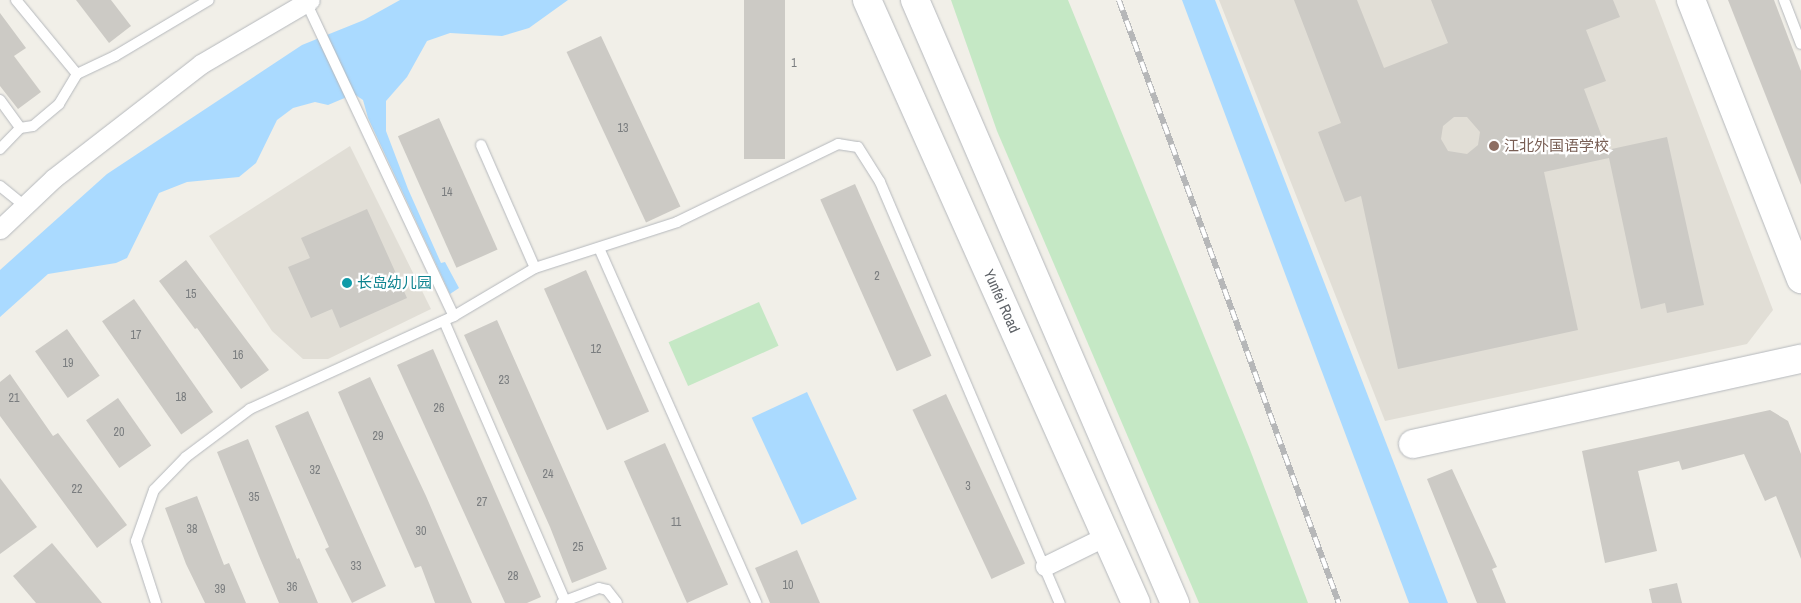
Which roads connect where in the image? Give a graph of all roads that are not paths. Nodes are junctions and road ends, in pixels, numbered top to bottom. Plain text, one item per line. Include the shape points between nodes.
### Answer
1 (16, 0) edge
2 (209, 0) edge
3 (867, 0) edge
4 (915, 0) edge
5 (1691, 0) edge
6 (1784, 0) edge
7 (308, 1) edge
8 (1801, 44) edge
9 (77, 74) junction
10 (0, 100) edge
11 (20, 128) junction
12 (482, 145) dead end
13 (0, 149) edge
14 (0, 186) edge
15 (24, 206) junction
16 (0, 229) edge
17 (599, 248) junction
18 (535, 268) junction
19 (1801, 279) edge
20 (454, 316) junction
21 (444, 321) junction
22 (1801, 359) edge
23 (1414, 444) dead end
24 (1106, 536) junction
25 (1045, 566) junction
26 (564, 602) edge
27 (156, 603) edge
28 (617, 603) edge
29 (756, 603) edge
30 (1060, 603) edge
31 (1136, 603) edge
32 (1175, 603) edge

1 - 9 lane
2 - 9 lane via 115,56
3 - 24 main road, Yunfei Road
4 - 32 main road
5 - 19 main road
6 - 8 lane
7 - 15 street via 201,64 54,178
7 - 20 lane
9 - 11 lane via 60,104 33,126
10 - 11 lane
11 - 13 lane
12 - 18 lane
14 - 15 lane
15 - 16 street
17 - 18 lane
17 - 25 lane via 677,222 838,144 858,147 880,182
17 - 29 lane
18 - 20 lane
20 - 21 lane
21 - 26 lane
21 - 27 lane via 250,409 186,457 154,490 136,541
22 - 23 main road
24 - 25 street
24 - 31 main road, Yunfei Road
25 - 30 lane
26 - 28 lane via 599,588 607,590

